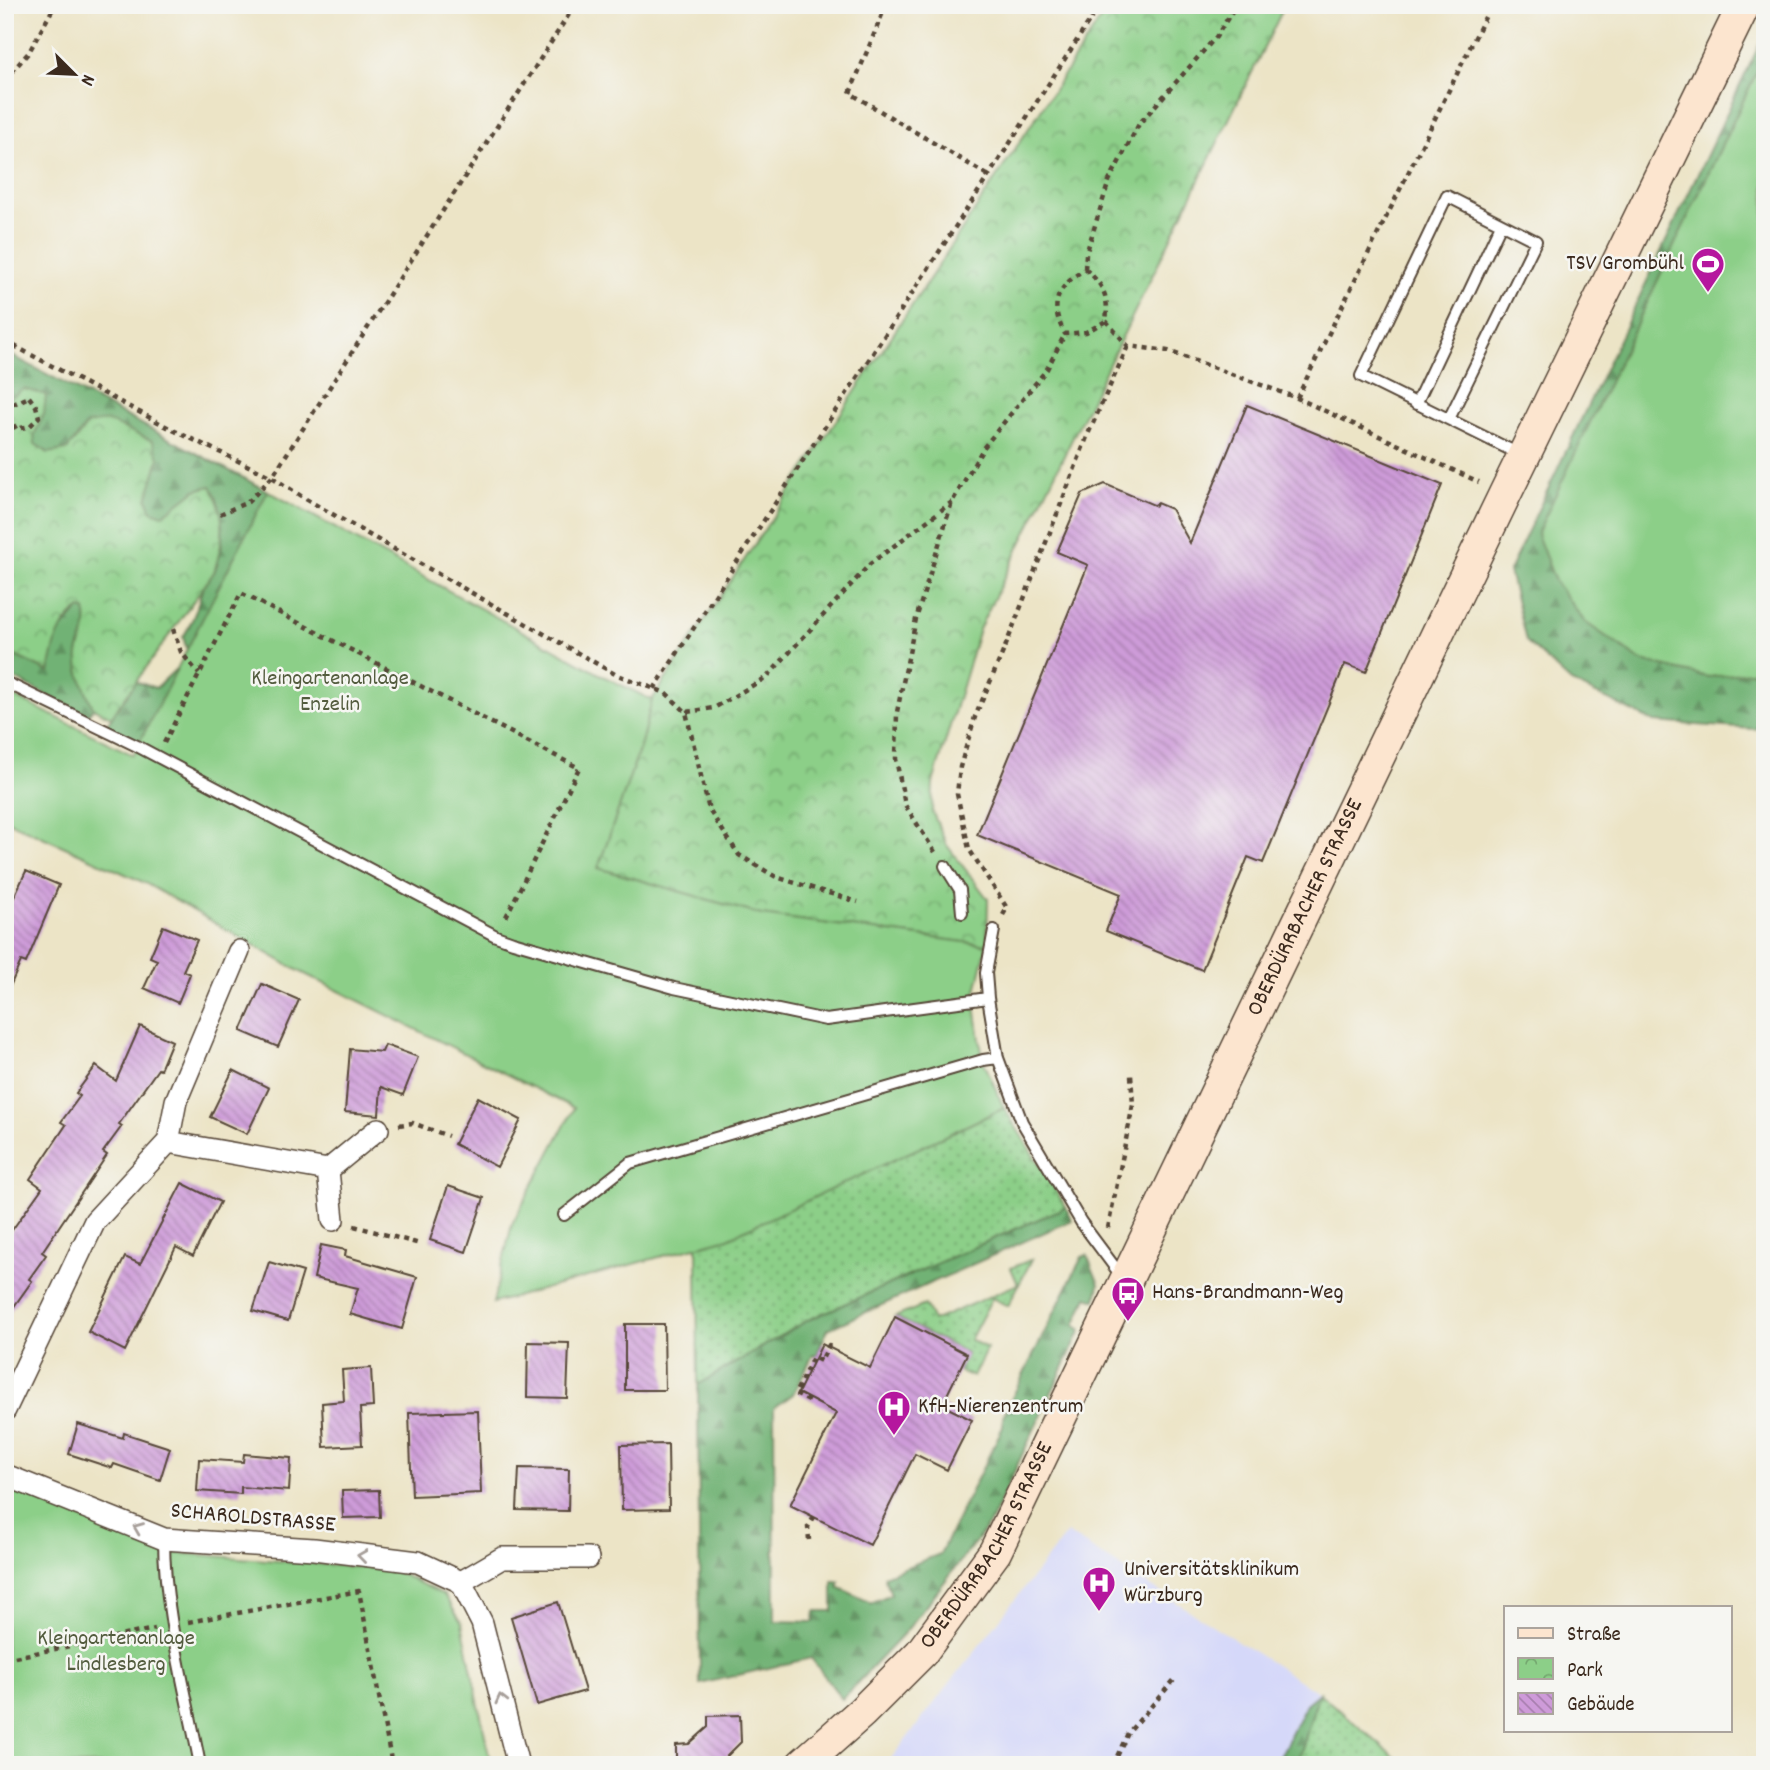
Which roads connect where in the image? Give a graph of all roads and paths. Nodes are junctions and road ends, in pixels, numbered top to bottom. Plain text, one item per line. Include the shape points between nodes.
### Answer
1 (12, 5) edge
2 (55, 5) edge
3 (575, 5) edge
4 (886, 5) edge
5 (1100, 5) edge
6 (1236, 5) edge
7 (1491, 5) edge
8 (1744, 5) edge
9 (5, 16) edge
10 (5, 80) edge
11 (989, 176) junction
12 (1501, 224) junction
13 (1085, 269) junction
14 (1106, 321) junction
15 (1065, 334) junction
16 (5, 341) edge
17 (1128, 346) junction
18 (1297, 398) junction
19 (1416, 404) junction
20 (7, 419) edge
21 (1449, 419) junction
22 (1524, 456) junction
23 (272, 477) junction
24 (1505, 494) junction
25 (952, 502) junction
26 (220, 514) dead end
27 (173, 629) dead end
28 (199, 674) junction
29 (5, 682) edge
30 (654, 689) junction
31 (686, 712) junction
32 (157, 756) junction
33 (945, 866) joint
34 (858, 902) dead end
35 (962, 913) dead end
36 (994, 930) joint
37 (496, 936) junction
38 (239, 951) dead end
39 (988, 998) junction
40 (998, 1058) junction
41 (1131, 1074) dead end
42 (378, 1129) joint
43 (448, 1136) dead end
44 (167, 1142) junction
45 (328, 1170) junction
46 (565, 1215) dead end
47 (333, 1220) joint
48 (419, 1244) dead end
49 (1102, 1251) junction
50 (1125, 1282) junction
51 (834, 1347) dead end
52 (809, 1401) dead end
53 (5, 1410) edge
54 (5, 1475) edge
55 (814, 1517) dead end
56 (164, 1539) junction
57 (809, 1540) dead end
58 (588, 1558) dead end
59 (461, 1582) junction
60 (173, 1625) junction
61 (5, 1659) edge
62 (1175, 1679) dead end
63 (5, 1741) edge
64 (10, 1765) edge
65 (200, 1765) edge
66 (392, 1765) edge
67 (518, 1765) edge
68 (802, 1765) edge
69 (1113, 1765) edge

1 - 9 path
2 - 10 path via 29,52
3 - 23 path
4 - 11 path via 850,93
5 - 11 path
6 - 13 path via 1216,37 1139,124 1109,181
7 - 18 path
8 - 22 street, OBERDÜRRBACHER STRASSE
11 - 30 path
12 - 19 lane
12 - 19 lane via 1447,196 1361,376
12 - 21 lane via 1536,241
13 - 14 path via 1098,280 1108,303
13 - 15 path via 1068,280 1058,299 1056,318
14 - 15 path via 1086,332
14 - 17 path
15 - 25 path via 1047,369 984,447
16 - 23 path
17 - 18 path via 1168,351
17 - 36 path via 975,717 960,767 957,794 969,849 1007,908
18 - 24 path
19 - 21 lane
20 - 20 path via 16,429 30,426 39,417 29,397 9,406
21 - 22 lane
22 - 24 street, OBERDÜRRBACHER STRASSE
23 - 26 path via 248,502
23 - 30 path via 580,655
24 - 50 street, OBERDÜRRBACHER STRASSE
25 - 31 path via 870,564 767,677 714,708
25 - 33 path via 916,619 897,712 896,759 905,805
27 - 28 path via 181,653
28 - 32 path
28 - 37 path via 241,593 579,768
29 - 32 lane
30 - 31 path
31 - 34 path via 709,810 739,855 776,877
32 - 37 lane
33 - 35 lane via 960,891
36 - 39 lane via 986,973
37 - 39 lane via 674,988 826,1020
38 - 44 street via 176,1101
39 - 40 lane
40 - 46 lane via 630,1163
40 - 49 lane via 1022,1122
41 - 49 path via 1133,1105
42 - 43 path via 413,1123
42 - 45 street
44 - 45 street
44 - 53 street via 95,1221
45 - 47 street
47 - 48 path
49 - 50 lane
50 - 68 street, OBERDÜRRBACHER STRASSE via 995,1552 920,1653
51 - 52 path via 829,1345 821,1361 813,1357 794,1394
56 -> 54 street, SCHAROLDSTRASSE
55 - 57 path via 808,1527
59 -> 56 street, SCHAROLDSTRASSE via 418,1562 314,1549
56 - 60 lane
58 - 59 street via 502,1558
67 -> 59 street via 482,1623
60 - 61 path
60 - 65 lane
60 - 66 path via 359,1591
62 - 69 path via 1128,1733
63 - 64 path

